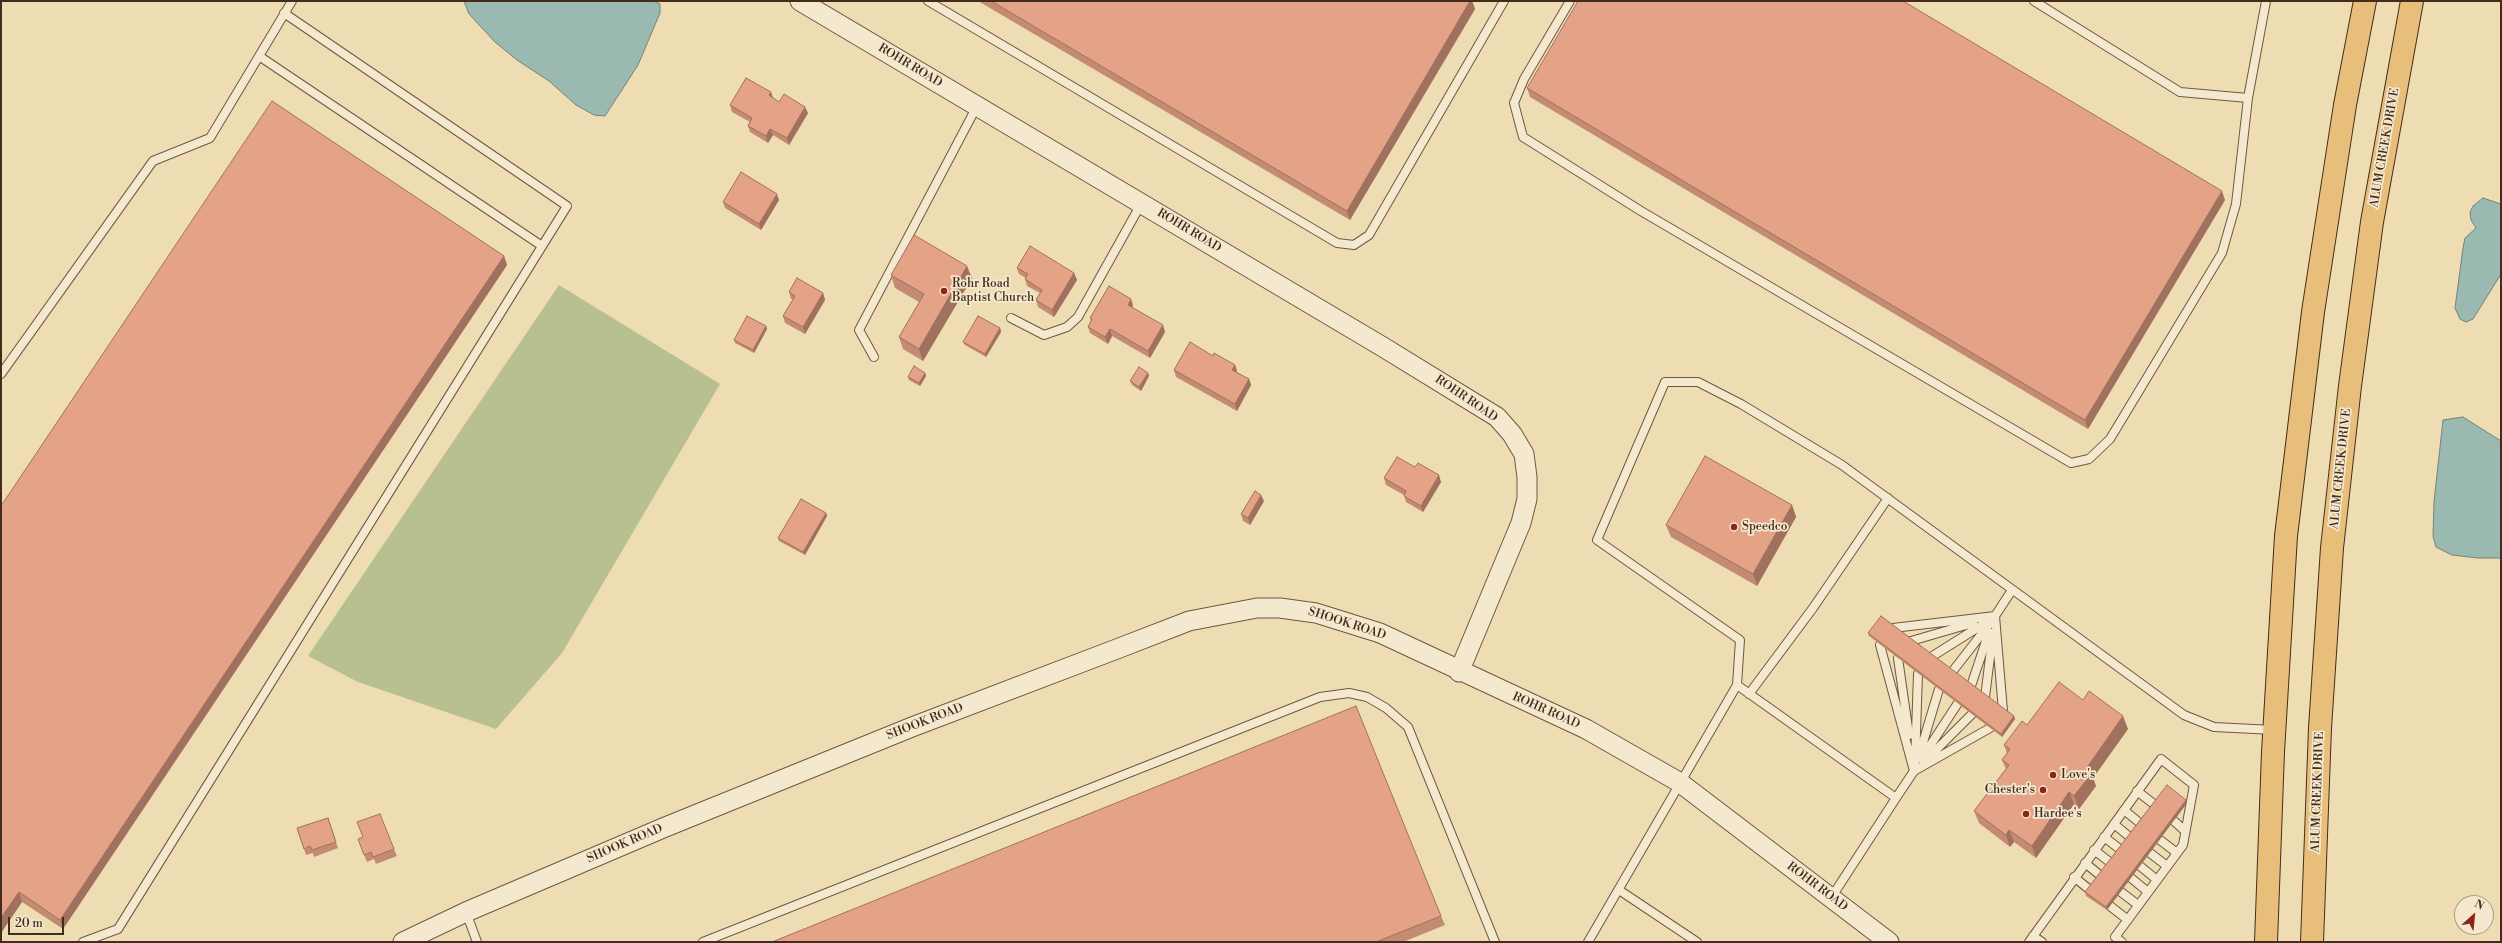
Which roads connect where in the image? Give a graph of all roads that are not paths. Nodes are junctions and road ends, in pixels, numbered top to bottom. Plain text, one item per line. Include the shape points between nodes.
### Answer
1 (292, 1) edge
2 (800, 1) edge
3 (928, 1) edge
4 (1504, 1) edge
5 (1570, 1) edge
6 (2034, 1) edge
7 (2266, 1) edge
8 (2365, 1) edge
9 (2412, 1) edge
10 (284, 14) junction
11 (259, 56) junction
12 (2248, 98) junction
13 (977, 106) junction
14 (1142, 203) junction
15 (542, 246) junction
16 (1011, 318) dead end
17 (874, 357) dead end
18 (1, 374) edge
19 (1888, 498) junction
20 (2012, 590) junction
21 (1995, 616) junction
22 (1893, 628) edge
23 (1911, 641) edge
24 (1880, 645) edge
25 (1932, 656) edge
26 (1898, 658) edge
27 (1459, 672) junction
28 (1952, 672) edge
29 (1918, 674) edge
30 (1737, 685) junction
31 (1971, 686) edge
32 (1939, 689) edge
33 (1749, 694) junction
34 (1985, 697) edge
35 (1958, 704) edge
36 (2003, 710) edge
37 (1972, 714) edge
38 (1990, 728) edge
39 (2275, 730) junction
40 (1914, 771) junction
41 (1679, 782) junction
42 (2137, 791) junction
43 (1896, 798) junction
44 (2155, 805) edge
45 (2124, 810) junction
46 (2174, 821) edge
47 (2114, 824) junction
48 (2141, 824) edge
49 (2185, 831) junction
50 (2104, 837) junction
51 (2131, 838) edge
52 (2160, 840) edge
53 (2094, 850) junction
54 (2121, 850) edge
55 (2150, 853) edge
56 (2177, 853) junction
57 (2085, 863) junction
58 (2111, 863) edge
59 (2140, 866) edge
60 (2167, 866) junction
61 (2101, 876) edge
62 (2074, 878) junction
63 (2131, 878) edge
64 (2157, 880) junction
65 (1619, 890) junction
66 (2090, 890) edge
67 (2121, 892) edge
68 (2148, 892) junction
69 (1831, 898) junction
70 (2138, 905) junction
71 (2110, 906) edge
72 (466, 912) junction
73 (2128, 920) junction
74 (2031, 939) edge
75 (2113, 939) edge
76 (1694, 941) edge
77 (83, 942) edge
78 (403, 942) edge
79 (477, 942) edge
80 (704, 942) edge
81 (1495, 942) edge
82 (1588, 942) edge
83 (1889, 942) edge
84 (2042, 942) edge
85 (2122, 942) edge
86 (2266, 942) edge
87 (2312, 942) edge

1 - 10 lane
2 - 13 street, ROHR ROAD
3 - 4 lane via 1338,243 1354,245 1369,235
5 - 12 lane via 1524,79 1514,103 1523,137 1641,211 2071,463 2089,459 2110,439 2222,253 2236,204
6 - 12 lane via 2180,92
7 - 12 lane
8 - 39 main road via 2345,105 2313,312 2286,536
9 - 87 main road, ALUM CREEK DRIVE via 2372,222 2333,540 2320,728
10 - 11 lane
10 - 15 lane via 567,206
11 - 15 lane
11 - 18 lane via 210,138 153,161
13 - 14 street, ROHR ROAD
13 - 17 lane via 859,330
14 - 16 lane via 1078,317 1067,327 1044,335
14 - 27 street, ROHR ROAD via 1477,403 1497,418 1512,434 1524,454 1527,499 1521,523
15 - 77 lane via 118,929
19 - 20 lane
19 - 30 lane via 1835,461 1741,404 1698,382 1665,382 1598,540 1740,640
19 - 33 lane via 1814,608
20 - 21 lane
20 - 39 lane via 2184,716 2214,727
21 - 22 lane
21 - 23 lane
21 - 25 lane
21 - 28 lane
21 - 31 lane
21 - 34 lane
21 - 36 lane
24 - 40 lane
26 - 40 lane
27 - 41 street, ROHR ROAD via 1586,729
27 - 72 street, SHOOK ROAD via 1380,633 1298,609 1256,608 1189,621 912,727
29 - 40 lane
30 - 33 lane
30 - 41 lane
32 - 40 lane
33 - 43 lane
35 - 40 lane
37 - 40 lane
38 - 40 lane
39 - 86 main road
40 - 43 lane
41 - 65 lane
41 - 69 street, ROHR ROAD
42 - 44 lane
42 - 45 lane
42 - 49 lane via 2161,759 2194,785
43 - 69 lane
45 - 47 lane
45 - 48 lane
46 - 49 lane
47 - 50 lane
47 - 51 lane
49 - 56 lane via 2183,846
50 - 53 lane
50 - 54 lane
52 - 56 lane
53 - 57 lane
53 - 58 lane
55 - 60 lane
56 - 60 lane
57 - 61 lane
57 - 62 lane
59 - 64 lane
60 - 64 lane
62 - 66 lane
62 - 74 lane
63 - 68 lane
64 - 68 lane
65 - 76 lane
65 - 82 lane
67 - 70 lane
68 - 70 lane
69 - 83 street, ROHR ROAD
70 - 73 lane
71 - 73 lane
72 - 78 street, SHOOK ROAD
72 - 79 lane
73 - 75 lane
74 - 84 lane
75 - 85 lane
80 - 81 lane via 1320,697 1348,693 1367,697 1386,708 1408,727

